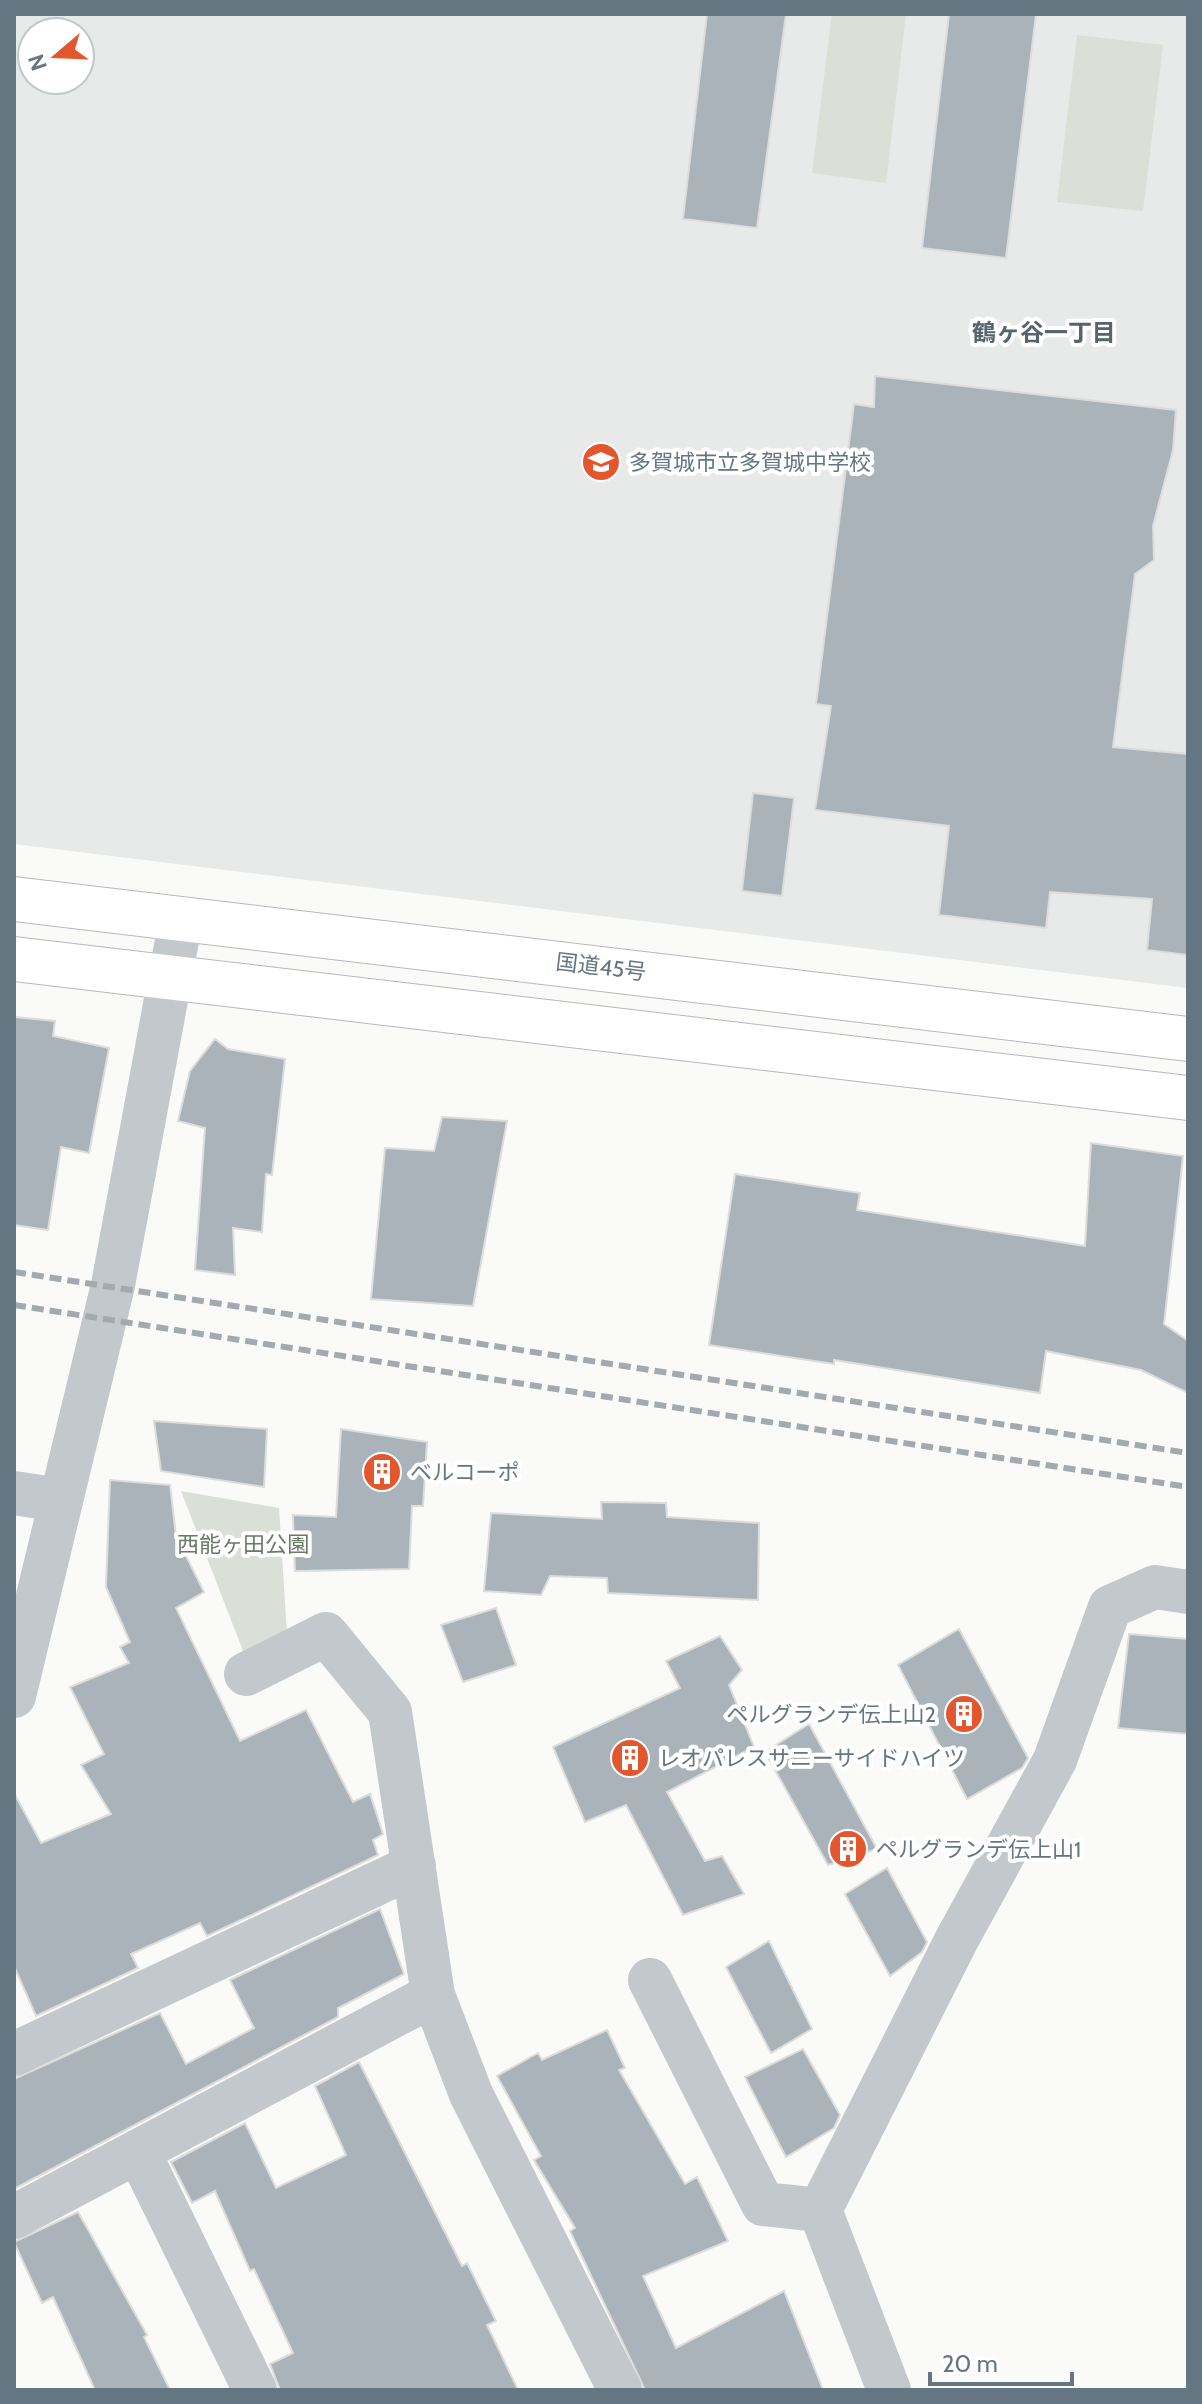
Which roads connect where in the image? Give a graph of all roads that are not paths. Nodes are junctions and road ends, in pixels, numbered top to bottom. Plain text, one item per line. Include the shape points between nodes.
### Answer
1 (14, 899) edge
2 (181, 919) junction
3 (14, 959) edge
4 (172, 979) junction
5 (1188, 1039) edge
6 (1188, 1098) edge
7 (14, 1493) edge
8 (60, 1500) junction
9 (1188, 1592) edge
10 (246, 1674) dead end
11 (14, 1696) edge
12 (414, 1866) junction
13 (650, 1980) dead end
14 (433, 1995) junction
15 (14, 2054) edge
16 (138, 2151) junction
17 (820, 2210) junction
18 (14, 2217) edge
19 (255, 2390) edge
20 (620, 2390) edge
21 (889, 2390) edge

1 - 2 highway, 国道45号
2 - 4 street
2 - 5 highway, 国道45号
3 - 4 highway
4 - 6 highway
4 - 8 street via 113,1285
7 - 8 street
8 - 11 street
9 - 17 street via 1155,1587 1110,1607 1055,1760 957,1939
10 - 12 street via 326,1634 390,1712
12 - 14 street
12 - 15 street
13 - 17 street via 763,2204
14 - 16 street
14 - 20 street via 471,2094
16 - 18 street
16 - 19 street
17 - 21 street

